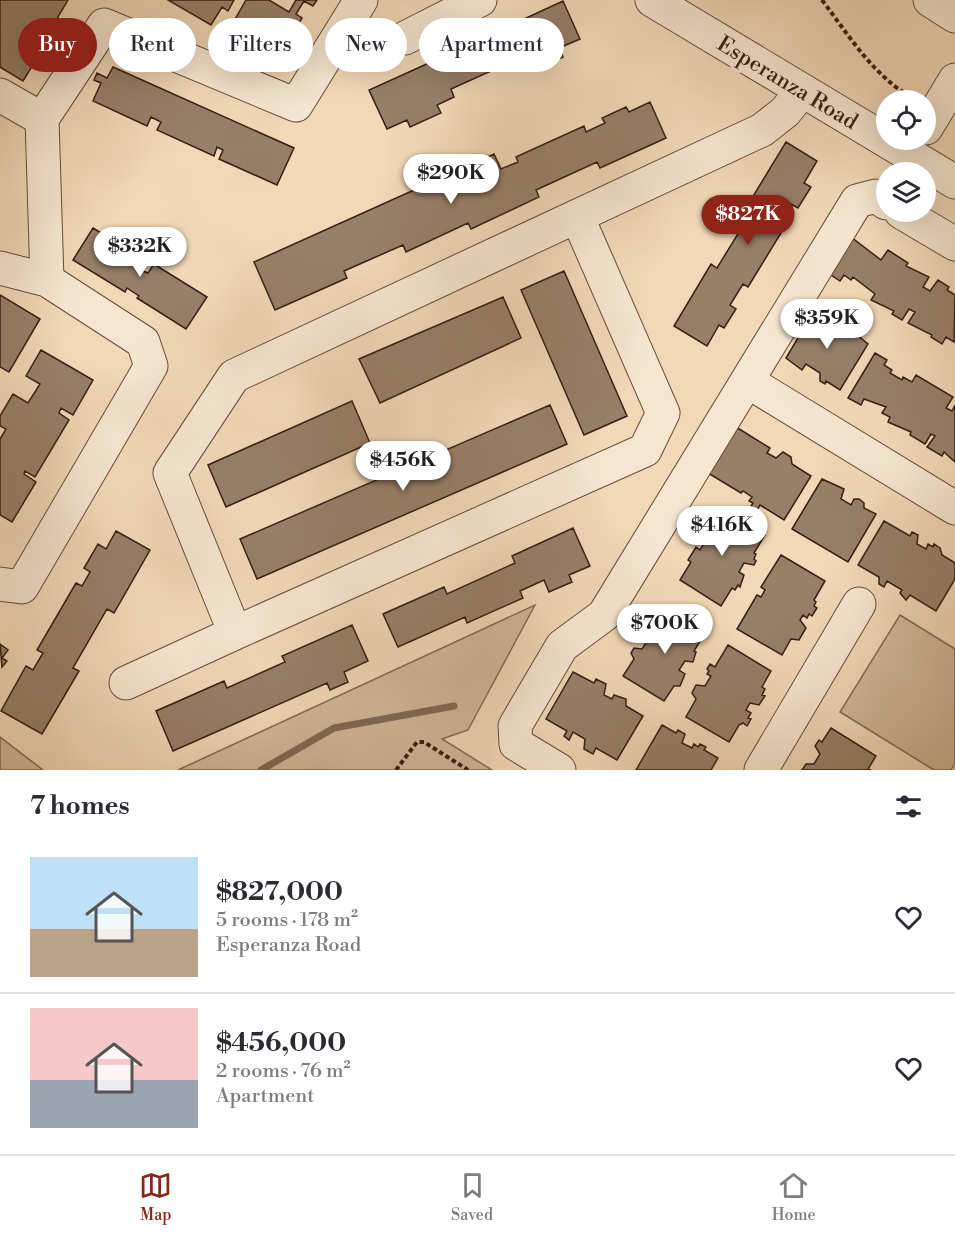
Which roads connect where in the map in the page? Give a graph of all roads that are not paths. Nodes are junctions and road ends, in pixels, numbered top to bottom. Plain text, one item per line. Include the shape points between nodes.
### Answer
1 (361, 0) edge
2 (480, 0) edge
3 (652, 0) edge
4 (930, 0) edge
5 (955, 16) edge
6 (407, 37) edge
7 (955, 80) edge
8 (802, 91) junction
9 (0, 95) edge
10 (936, 111) edge
11 (42, 119) junction
12 (876, 123) edge
13 (926, 150) edge
14 (955, 182) edge
15 (876, 196) edge
16 (578, 216) junction
17 (918, 222) edge
18 (955, 244) edge
19 (0, 268) edge
20 (47, 280) junction
21 (747, 381) junction
22 (955, 508) edge
23 (0, 584) edge
24 (860, 604) dead end
25 (235, 633) junction
26 (126, 684) dead end
27 (559, 770) edge
28 (761, 770) edge

1 - 11 street via 296,105 104,25
2 - 6 street
3 - 8 street, Esperanza Road
4 - 5 street
7 - 10 street
8 - 12 street, Esperanza Road
8 - 16 street via 785,112 762,130
9 - 11 street
11 - 20 street
13 - 14 street, Esperanza Road
15 - 21 street via 857,201
16 - 25 street via 234,376 170,473
16 - 25 street via 663,413 645,450
17 - 18 street
19 - 20 street
20 - 23 street via 143,342 151,366 22,587
21 - 22 street
21 - 27 street via 604,615 561,646 515,726 516,744
24 - 28 street
25 - 26 street

